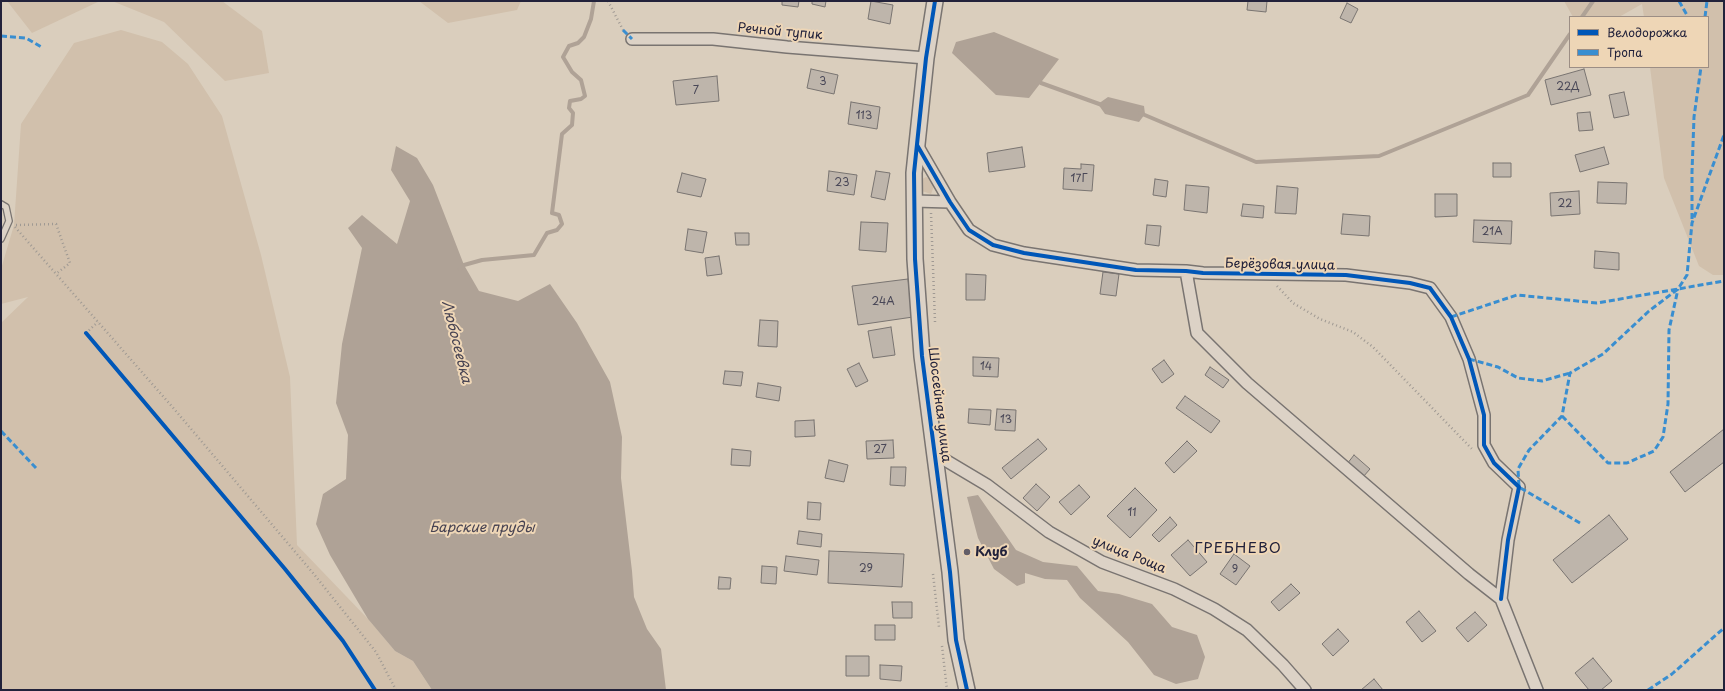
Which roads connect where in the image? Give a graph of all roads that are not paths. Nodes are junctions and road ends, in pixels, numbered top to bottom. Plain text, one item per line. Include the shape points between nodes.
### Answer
1 (935, 1) edge
2 (632, 40) dead end
3 (926, 58) junction
4 (917, 145) junction
5 (914, 201) junction
6 (950, 202) junction
7 (1, 204) edge
8 (1, 239) edge
9 (1186, 271) junction
10 (935, 454) junction
11 (1501, 599) junction
12 (967, 690) edge
13 (1305, 690) edge
14 (1537, 690) edge

1 - 3 street, Шоссейная улица
2 - 3 street, Речной тупик via 713,39
3 - 4 street, Шоссейная улица
4 - 5 street, Шоссейная улица
4 - 6 street, Берёзовая улица
5 - 6 street
5 - 10 street, Шоссейная улица via 922,356
6 - 9 street, Берёзовая улица via 969,230 993,245 1024,253 1136,270
7 - 8 lane via 6,207 9,221
9 - 11 street via 1197,333 1246,383
9 - 11 street, Берёзовая улица via 1346,276 1410,283 1430,288 1451,317 1469,359 1484,415 1484,445 1494,463 1519,487 1508,540
10 - 12 street, Шоссейная улица via 956,640
10 - 13 street, улица Роща via 987,485 1049,532 1102,562 1174,589 1214,609 1247,630
11 - 14 street

